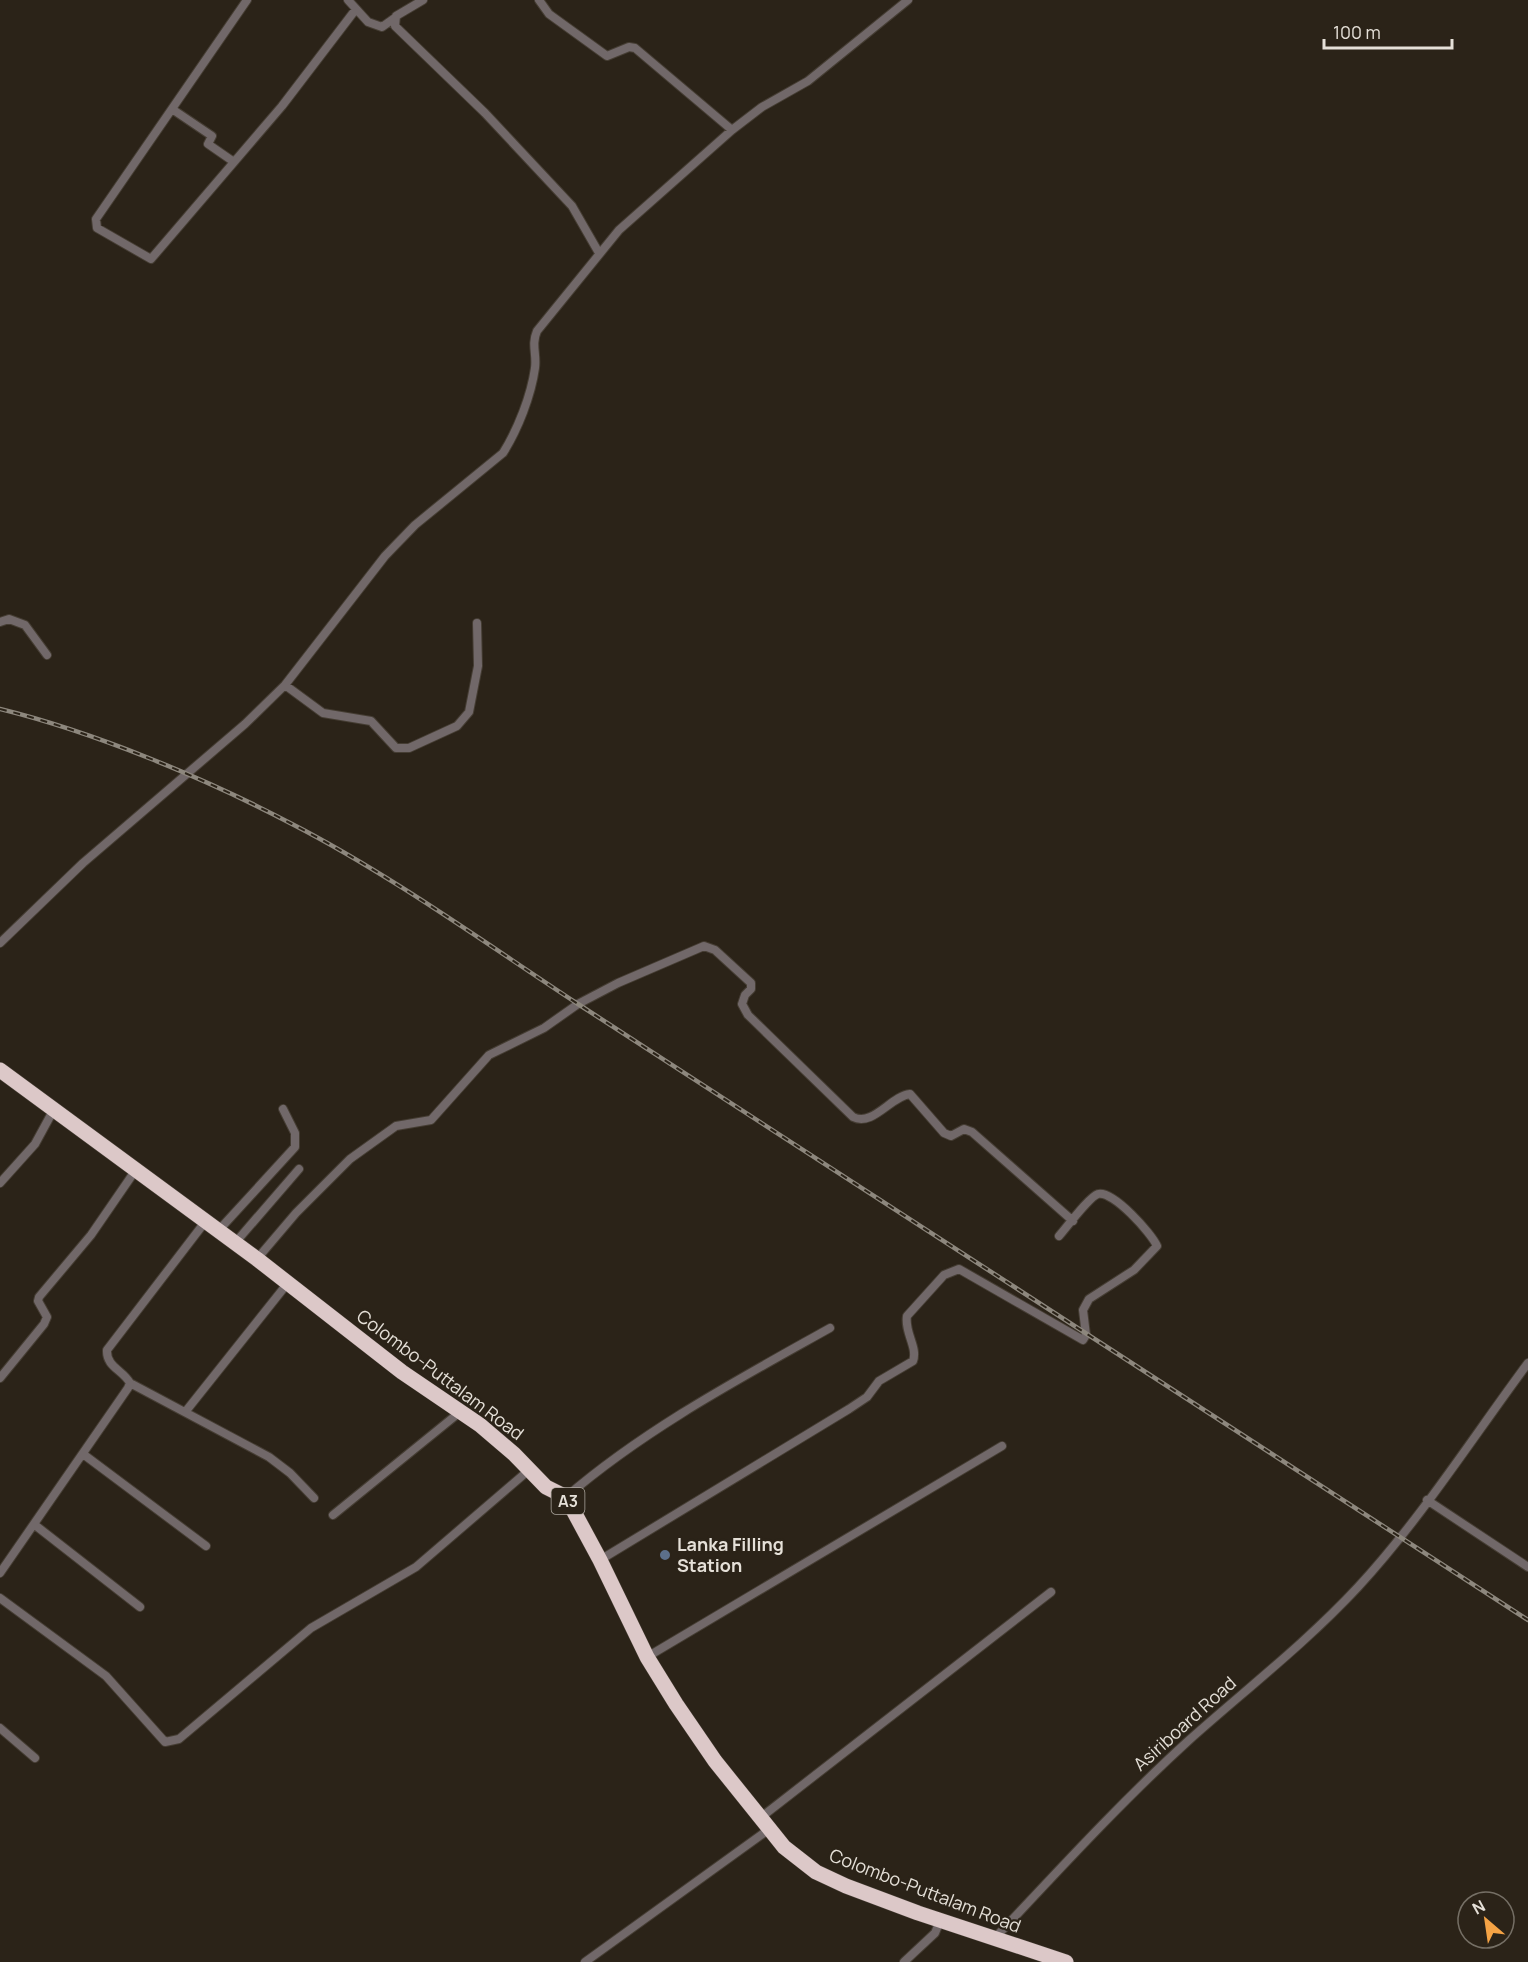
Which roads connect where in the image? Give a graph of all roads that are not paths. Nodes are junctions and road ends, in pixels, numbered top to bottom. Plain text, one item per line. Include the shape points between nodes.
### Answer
1 (247, 0) edge
2 (348, 0) edge
3 (423, 0) edge
4 (539, 0) edge
5 (908, 0) edge
6 (356, 9) junction
7 (396, 16) junction
8 (172, 109) junction
9 (732, 130) junction
10 (234, 162) junction
11 (599, 253) junction
12 (0, 622) edge
13 (477, 623) dead end
14 (47, 655) dead end
15 (285, 685) junction
16 (0, 943) edge
17 (0, 1070) edge
18 (283, 1109) dead end
19 (53, 1111) junction
20 (299, 1169) dead end
21 (135, 1171) junction
22 (0, 1183) edge
23 (1073, 1221) junction
24 (205, 1222) junction
25 (219, 1231) junction
26 (1059, 1236) dead end
27 (235, 1243) junction
28 (257, 1259) junction
29 (287, 1284) junction
30 (830, 1328) dead end
31 (1528, 1363) edge
32 (0, 1378) edge
33 (130, 1383) junction
34 (186, 1411) junction
35 (460, 1412) junction
36 (1002, 1446) dead end
37 (83, 1454) junction
38 (530, 1470) junction
39 (566, 1497) junction
40 (314, 1498) dead end
41 (1427, 1500) junction
42 (333, 1515) dead end
43 (35, 1525) junction
44 (206, 1545) dead end
45 (600, 1560) junction
46 (1528, 1567) edge
47 (0, 1573) edge
48 (1051, 1592) dead end
49 (0, 1598) edge
50 (140, 1607) dead end
51 (647, 1658) junction
52 (0, 1728) edge
53 (35, 1758) dead end
54 (763, 1824) junction
55 (940, 1921) junction
56 (994, 1939) junction
57 (585, 1962) edge
58 (904, 1962) edge
59 (1066, 1962) edge

1 - 8 street
2 - 6 street
3 - 7 street
4 - 9 street via 549,14 607,56 635,48
5 - 9 street via 808,81 762,107
6 - 7 street via 368,22 382,27
6 - 10 street
7 - 11 street via 398,31 485,113 572,206
8 - 10 street via 212,136 208,144
8 - 10 street via 96,219 97,228 151,259
9 - 11 street via 619,230
11 - 15 street via 532,341 536,367 512,439 503,453 415,525 385,556
12 - 14 street via 9,619 25,625
13 - 15 street via 478,666 469,712 458,726 409,748 396,748 371,721 323,713
15 - 16 street
17 - 19 highway, Colombo-Puttalam Road / A3
18 - 25 street via 296,1133 295,1147
19 - 21 highway, Colombo-Puttalam Road / A3
19 - 22 street via 35,1144
20 - 27 street
21 - 24 highway, Colombo-Puttalam Road / A3
21 - 32 street via 91,1235 39,1298 47,1317 44,1324
23 - 26 street
23 - 28 street via 972,1132 964,1129 951,1136 944,1133 910,1094 866,1119 854,1117 748,1015 742,1004 751,983 715,950 704,946 618,982 544,1028 489,1055 430,1120 396,1126 350,1159
23 - 45 street via 1094,1196 1107,1195 1129,1212 1157,1245 1134,1270 1089,1299 1083,1310 1083,1340 965,1271 950,1271 907,1316 906,1332 915,1355 912,1361 879,1381 849,1409
24 - 25 highway, Colombo-Puttalam Road / A3
24 - 33 street via 107,1350 110,1364
25 - 27 highway, Colombo-Puttalam Road / A3
27 - 28 highway, Colombo-Puttalam Road / A3
28 - 29 highway, Colombo-Puttalam Road / A3
29 - 34 street
29 - 35 highway, Colombo-Puttalam Road / A3
30 - 39 street via 661,1428
31 - 41 street, Asiriboard Road
33 - 34 street
33 - 37 street
34 - 40 street via 269,1457
35 - 38 highway, Colombo-Puttalam Road / A3
35 - 42 street
36 - 51 street
37 - 43 street
37 - 44 street
38 - 39 highway, Colombo-Puttalam Road / A3 via 546,1487
38 - 49 street via 416,1567 311,1629 171,1743 165,1742 106,1676
39 - 45 highway, Colombo-Puttalam Road / A3
41 - 46 street
41 - 56 street, Asiriboard Road via 1335,1610 1100,1826
43 - 47 street
43 - 50 street
45 - 51 highway, Colombo-Puttalam Road / A3
48 - 54 street
51 - 54 highway, Colombo-Puttalam Road / A3 via 715,1761
52 - 53 street
54 - 55 highway, Colombo-Puttalam Road / A3 via 816,1872
54 - 57 street
55 - 56 highway, Colombo-Puttalam Road / A3
55 - 58 street via 935,1933
56 - 59 highway, Colombo-Puttalam Road / A3

